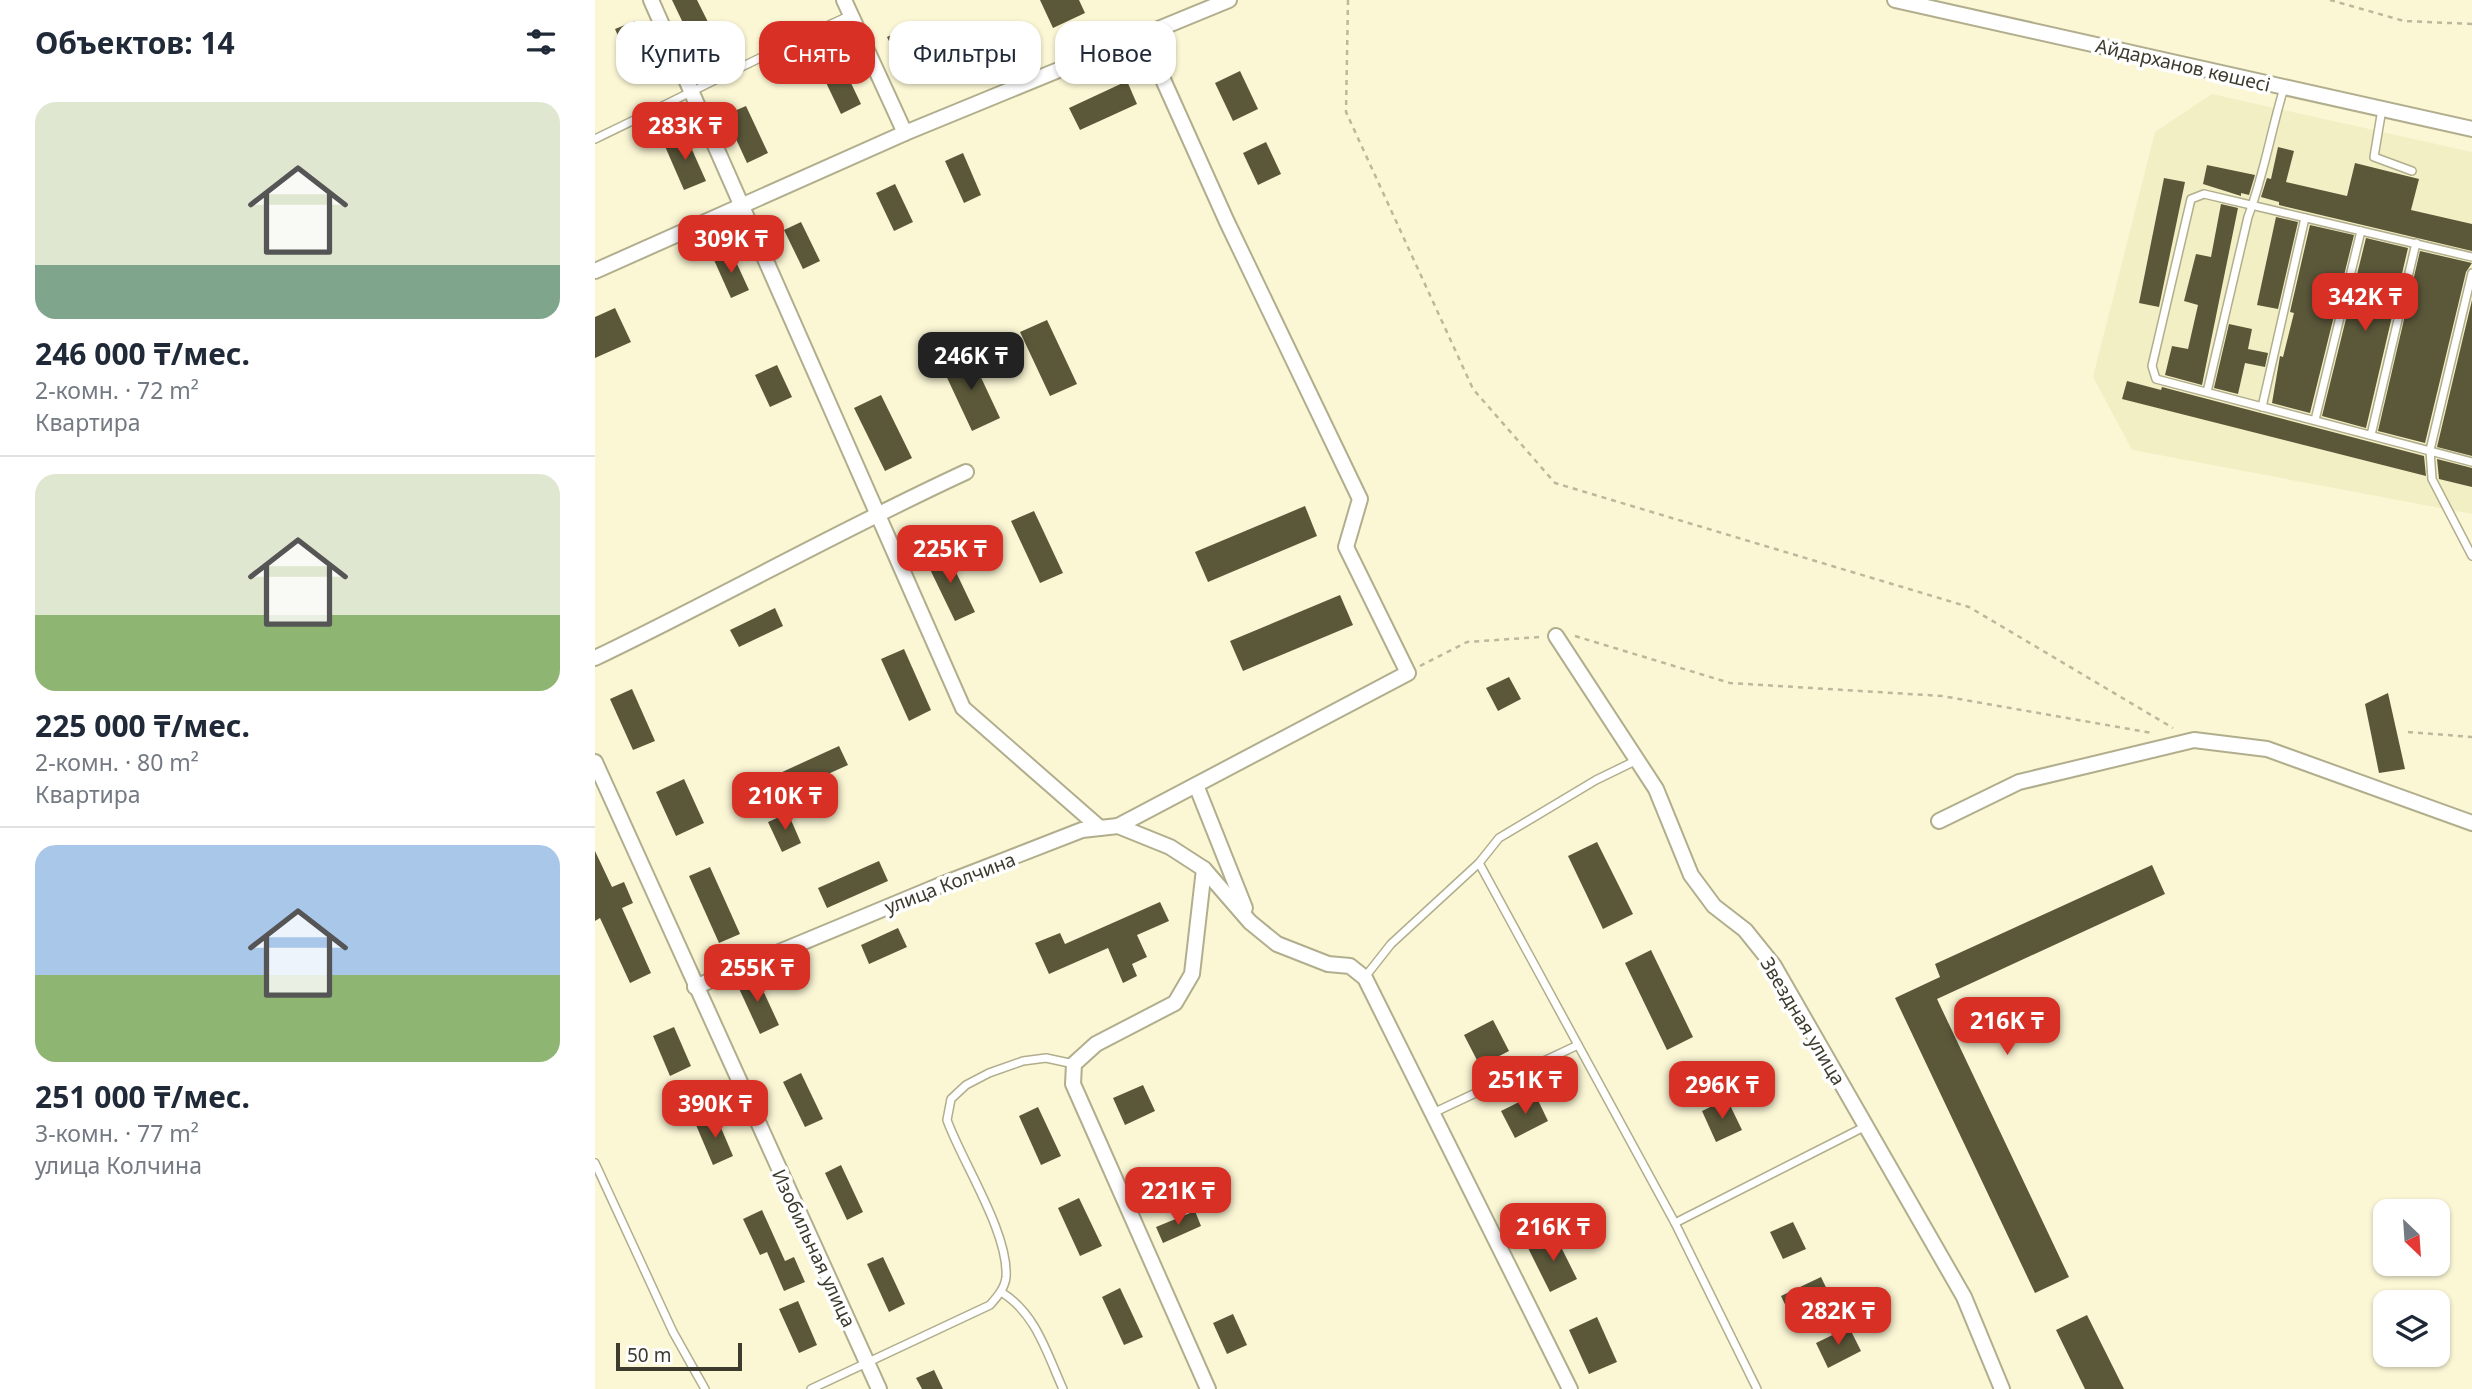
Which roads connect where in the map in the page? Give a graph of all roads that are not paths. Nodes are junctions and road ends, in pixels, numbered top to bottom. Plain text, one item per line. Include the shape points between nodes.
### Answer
1 (652, 0) edge
2 (844, 0) edge
3 (1229, 0) edge
4 (1895, 0) edge
5 (851, 15) junction
6 (1176, 22) edge
7 (1055, 71) edge
8 (1165, 84) edge
9 (2284, 88) junction
10 (692, 93) junction
11 (2382, 109) junction
12 (2472, 130) edge
13 (905, 132) junction
14 (595, 139) edge
15 (2412, 171) dead end
16 (2253, 205) junction
17 (740, 206) junction
18 (2305, 218) junction
19 (2361, 230) junction
20 (2416, 243) junction
21 (2472, 257) edge
22 (595, 271) edge
23 (2472, 272) edge
24 (2207, 393) junction
25 (2262, 407) junction
26 (2315, 420) junction
27 (2371, 435) junction
28 (2430, 450) junction
29 (2472, 461) edge
30 (966, 472) dead end
31 (877, 513) junction
32 (2472, 556) edge
33 (1556, 636) road end
34 (595, 658) edge
35 (1637, 760) junction
36 (595, 762) edge
37 (1196, 785) junction
38 (1939, 821) dead end
39 (2472, 823) edge
40 (1118, 826) junction
41 (1100, 828) junction
42 (1479, 863) junction
43 (1204, 869) junction
44 (1250, 922) junction
45 (1365, 978) junction
46 (695, 987) junction
47 (1578, 1045) junction
48 (1074, 1064) junction
49 (1433, 1113) junction
50 (1866, 1126) junction
51 (595, 1163) edge
52 (1675, 1223) junction
53 (1001, 1292) junction
54 (867, 1364) junction
55 (705, 1389) edge
56 (811, 1389) edge
57 (879, 1389) edge
58 (1063, 1389) edge
59 (1208, 1389) edge
60 (1570, 1389) edge
61 (1757, 1389) edge
62 (2003, 1389) edge

1 - 10 street
2 - 5 street
3 - 6 street
4 - 9 street, Айдарханов көшесі
5 - 10 lane
5 - 13 street
7 - 13 street
8 - 37 street via 1360,499 1346,547 1408,673
9 - 11 street, Айдарханов көшесі
9 - 16 lane
10 - 14 lane
10 - 17 street
11 - 12 street, Айдарханов көшесі
11 - 15 lane via 2374,158
13 - 17 street
16 - 18 lane
16 - 24 lane
16 - 24 lane via 2204,194 2191,199 2152,366 2156,379
17 - 22 street
17 - 31 street
18 - 19 lane
18 - 25 lane
19 - 20 lane
19 - 26 lane
20 - 21 lane
20 - 27 lane
23 - 28 lane
24 - 25 lane
25 - 26 lane
26 - 27 lane
27 - 28 lane
28 - 29 lane
28 - 32 lane via 2432,479
30 - 31 street
31 - 34 street
31 - 41 street via 963,708
33 - 35 street, Звездная улица
35 - 42 lane via 1499,838
35 - 50 street, Звездная улица via 1656,789 1691,875 1714,906 1745,930 1774,966
36 - 46 street, Изобильная улица
37 - 40 street
37 - 44 street
38 - 39 street via 2019,782 2194,740 2267,749
40 - 41 street, улица Колчина
40 - 43 street, улица Колчина via 1170,847
41 - 46 street, улица Колчина via 1082,830 938,886
42 - 45 lane via 1391,944
42 - 47 lane
43 - 44 street, улица Колчина
43 - 48 street via 1192,974 1175,1003 1096,1044
44 - 45 street, улица Колчина via 1276,944 1328,964 1350,967
45 - 49 street
46 - 54 street, Изобильная улица
47 - 49 lane
47 - 52 lane
48 - 53 lane via 1046,1058 1023,1061 966,1085 951,1098 947,1119 1001,1244 1006,1277
48 - 59 street via 1073,1084 1089,1127
49 - 60 street
50 - 52 lane
50 - 62 street, Звездная улица via 1964,1297
51 - 55 lane via 673,1332
52 - 61 lane
53 - 54 lane via 990,1304
53 - 58 lane via 1023,1309 1035,1327
54 - 56 lane
54 - 57 street, Изобильная улица

